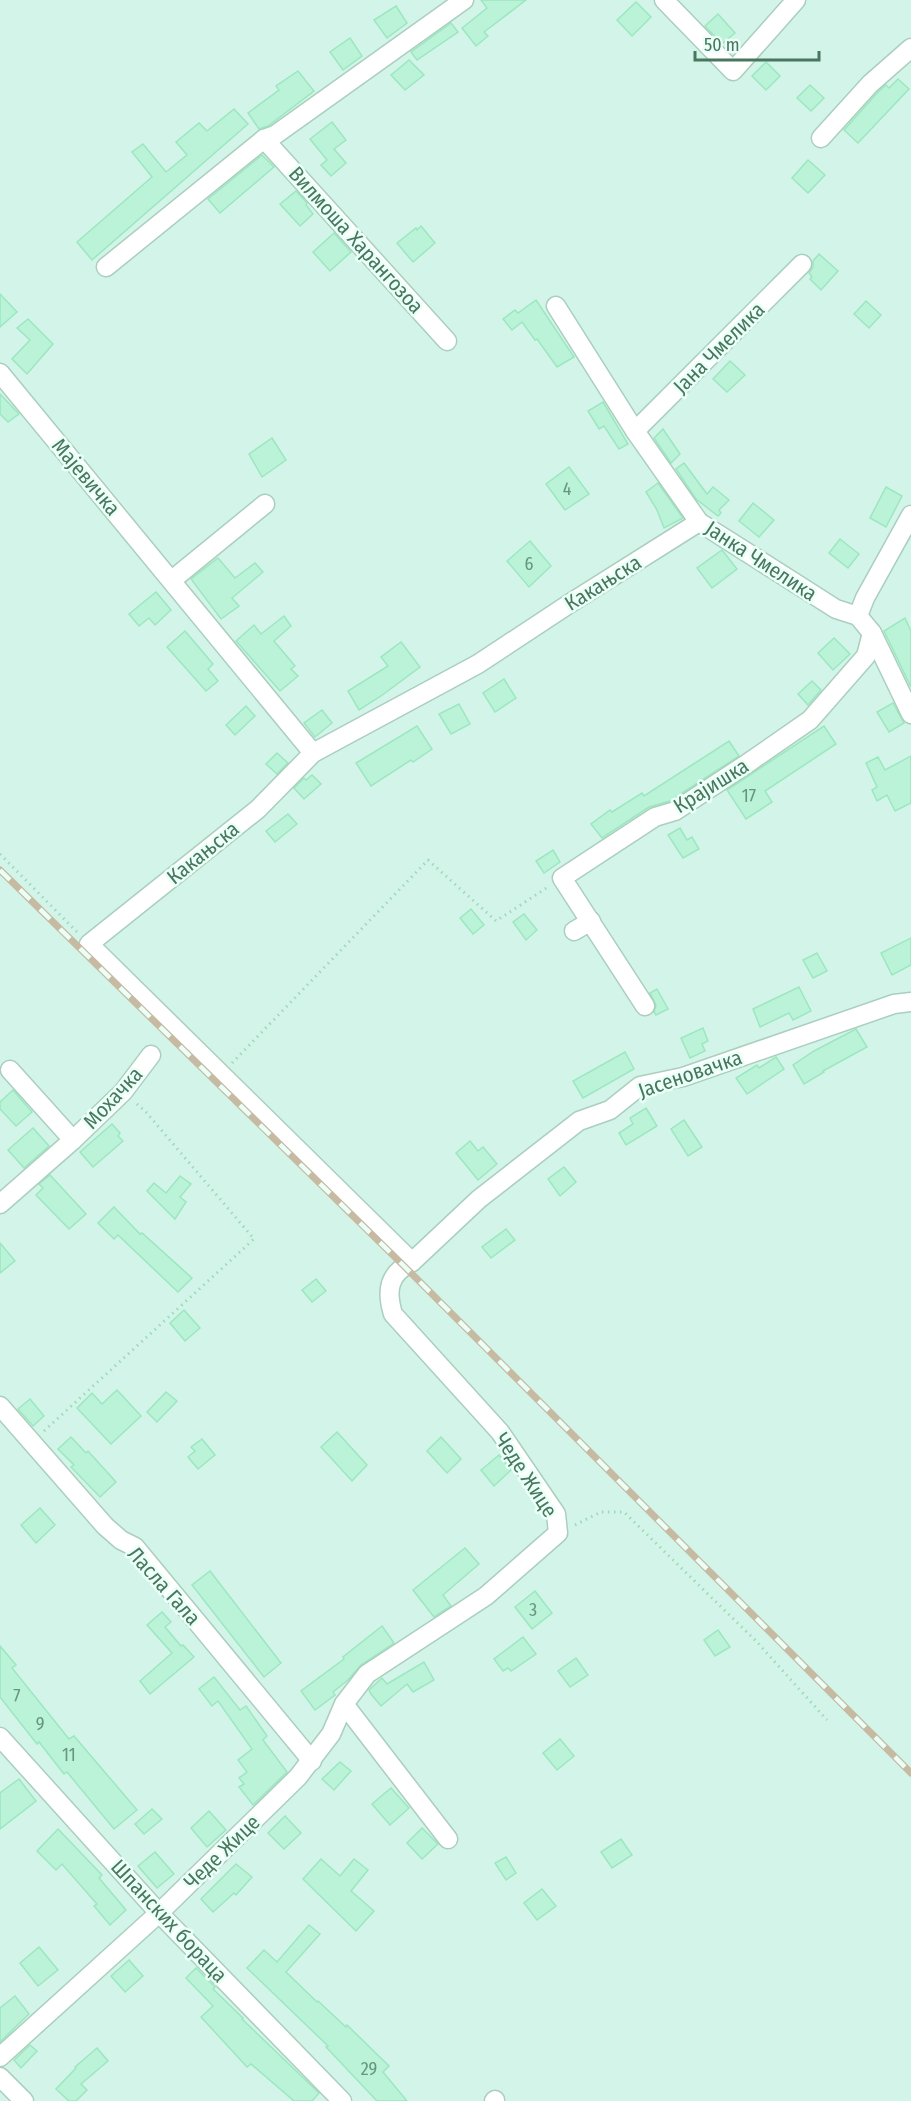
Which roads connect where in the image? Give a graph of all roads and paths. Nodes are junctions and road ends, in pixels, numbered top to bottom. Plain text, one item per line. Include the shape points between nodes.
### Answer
1 (464, 0) edge
2 (664, 0) edge
3 (796, 0) edge
4 (911, 48) edge
5 (821, 138) dead end
6 (264, 140) junction
7 (802, 264) dead end
8 (106, 267) dead end
9 (556, 306) dead end
10 (447, 340) dead end
11 (0, 374) edge
12 (635, 431) junction
13 (265, 504) dead end
14 (911, 515) edge
15 (699, 522) junction
16 (172, 580) junction
17 (858, 616) junction
18 (872, 633) junction
19 (911, 714) edge
20 (313, 753) junction
21 (0, 854) edge
22 (562, 878) junction
23 (591, 921) junction
24 (574, 931) dead end
25 (89, 944) junction
26 (911, 1002) edge
27 (645, 1006) dead end
28 (152, 1055) dead end
29 (10, 1070) dead end
30 (221, 1074) junction
31 (123, 1092) junction
32 (73, 1140) junction
33 (0, 1204) edge
34 (412, 1262) junction
35 (3, 1417) edge
36 (32, 1442) junction
37 (558, 1533) junction
38 (344, 1704) junction
39 (827, 1720) dead end
40 (0, 1737) edge
41 (312, 1761) junction
42 (448, 1839) dead end
43 (159, 1913) junction
44 (0, 2057) edge
45 (0, 2077) edge
46 (24, 2101) edge
47 (342, 2101) edge

1 - 6 street
2 - 3 street via 733,71
4 - 5 street via 870,84
6 - 8 street
6 - 10 street, Вилмоша Харангозоа
7 - 12 street, Јана Чмелика
9 - 12 street, Јанка Чмелика
11 - 16 street, Мајевичка
12 - 15 street, Јанка Чмелика
13 - 16 street
14 - 17 street
15 - 17 street, Јанка Чмелика via 836,609
15 - 20 street, Какањска via 478,664
16 - 20 street, Мајевичка
17 - 18 street, Јанка Чмелика
18 - 19 street, Јанка Чмелика
18 - 22 street, Крајишка via 866,656 810,720 675,811 655,817
20 - 25 street, Какањска via 258,809
21 - 25 path
22 - 23 street
22 - 30 path via 496,921 428,860
23 - 24 street
23 - 27 street
25 - 30 street
26 - 34 street, Јасеновачка via 894,1004 683,1077 640,1086 610,1110 579,1120 479,1199
28 - 31 street, Мохачка
29 - 32 street, Мохачка
30 - 34 street
31 - 32 street, Мохачка
31 - 36 path via 146,1112 254,1239
32 - 33 street, Мохачка
34 - 37 street, Чеде Жице via 395,1275 390,1286 388,1297 393,1314 500,1432 556,1514
35 - 36 street, Ласла Гала
36 - 41 street, Ласла Гала via 105,1526 135,1547
37 - 38 street, Чеде Жице via 486,1596 367,1674
37 - 39 path via 601,1512 624,1512 756,1641
38 - 41 street, Чеде Жице via 331,1734
38 - 42 street
40 - 43 street, Шпанских бораца
41 - 43 street, Чеде Жице
43 - 44 street, Чеде Жице
43 - 47 street, Шпанских бораца
45 - 46 street

